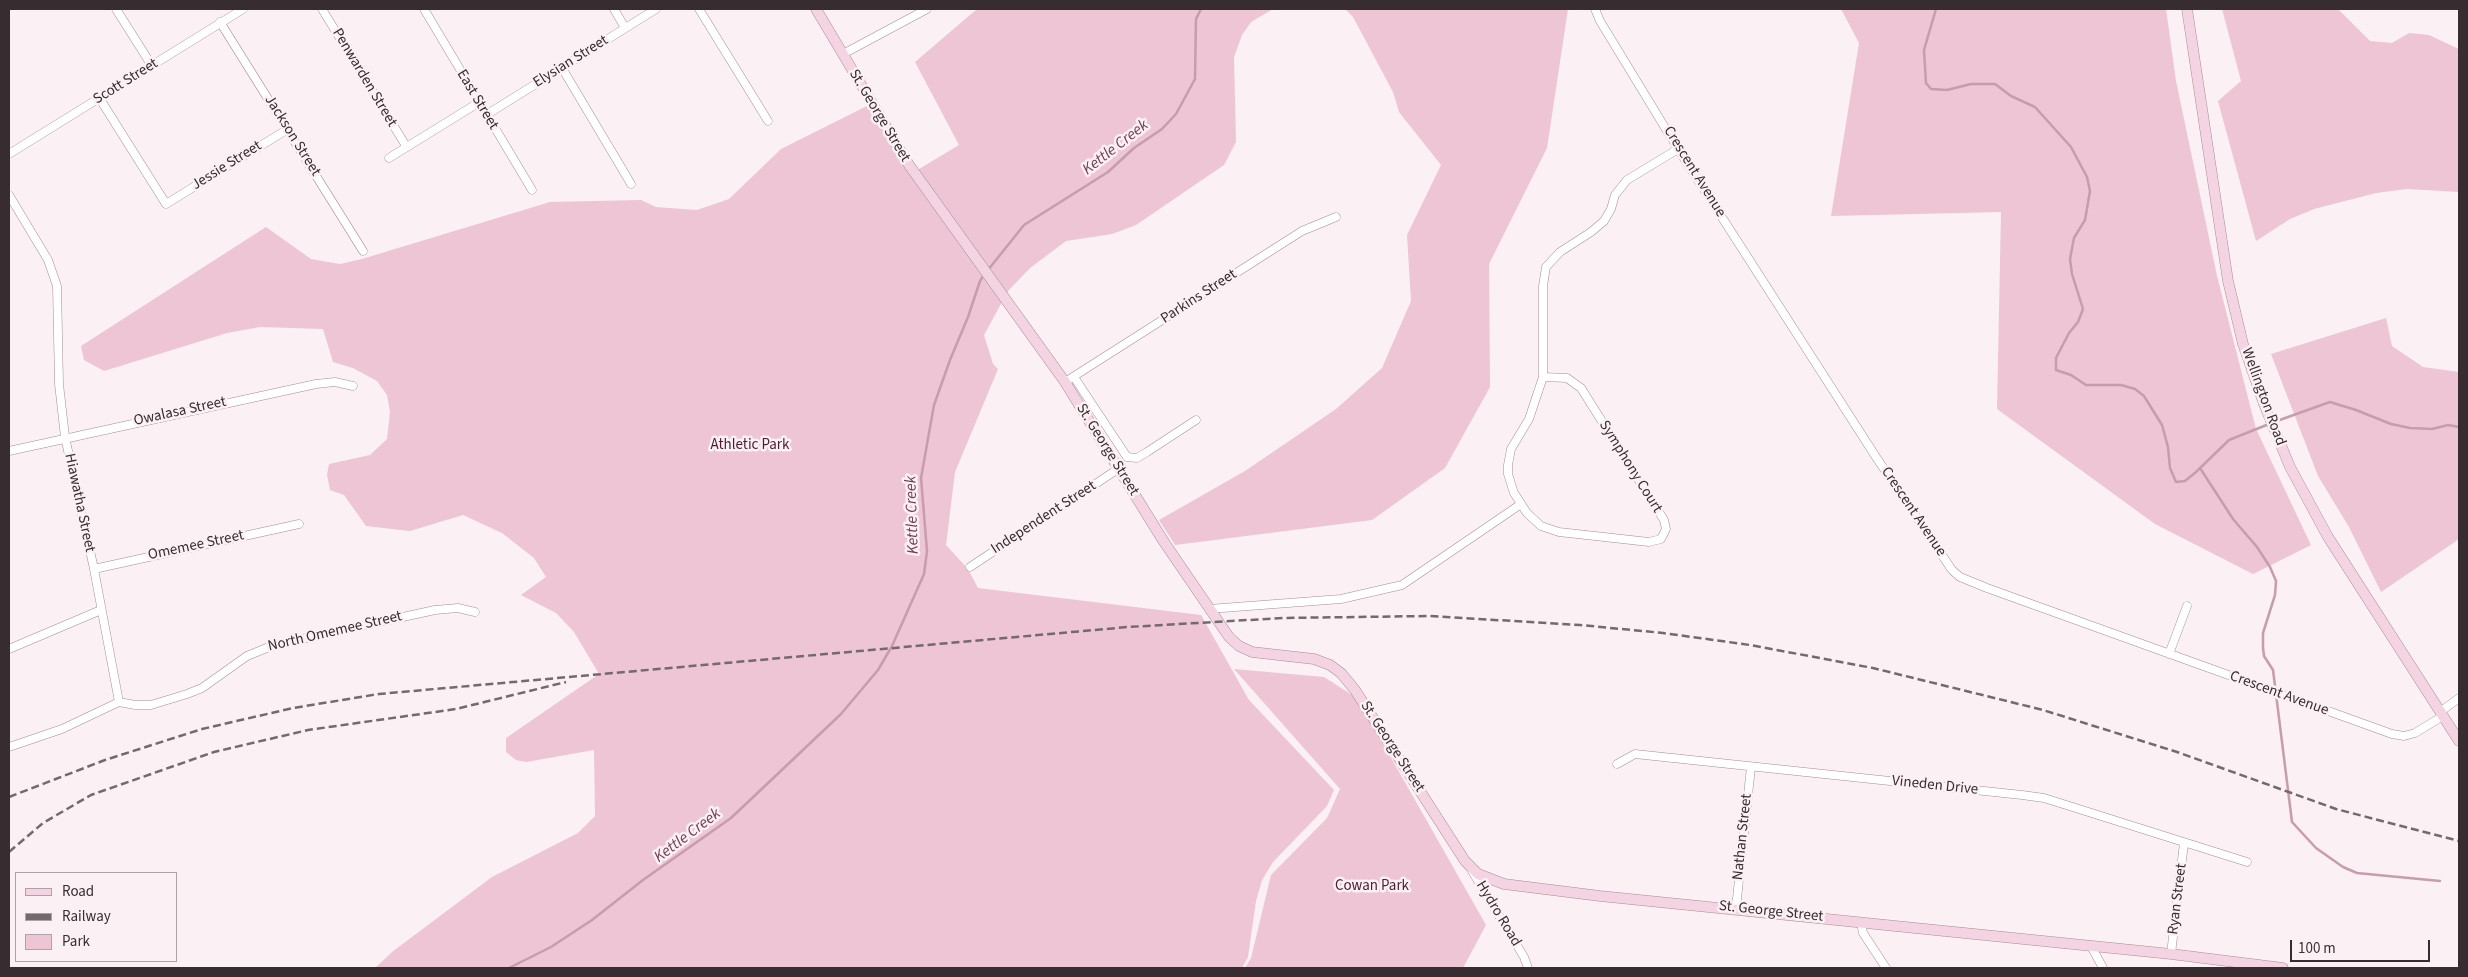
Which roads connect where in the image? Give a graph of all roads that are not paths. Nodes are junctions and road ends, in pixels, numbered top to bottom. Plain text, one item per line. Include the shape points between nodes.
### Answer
1 (116, 9) edge
2 (243, 9) edge
3 (322, 9) edge
4 (424, 9) edge
5 (614, 9) edge
6 (656, 9) edge
7 (699, 9) edge
8 (816, 9) edge
9 (926, 9) edge
10 (1595, 9) edge
11 (2187, 9) edge
12 (220, 22) junction
13 (625, 28) junction
14 (842, 54) junction
15 (152, 66) junction
16 (562, 68) junction
17 (100, 99) junction
18 (478, 103) junction
19 (486, 115) junction
20 (768, 121) dead end
21 (288, 128) junction
22 (406, 146) junction
23 (1678, 149) junction
24 (9, 154) edge
25 (389, 158) dead end
26 (631, 184) dead end
27 (532, 190) dead end
28 (9, 195) edge
29 (1336, 217) dead end
30 (363, 251) dead end
31 (1543, 377) junction
32 (1069, 380) junction
33 (353, 386) dead end
34 (1196, 420) dead end
35 (65, 437) junction
36 (9, 450) edge
37 (1118, 469) junction
38 (1521, 504) junction
39 (299, 524) dead end
40 (970, 567) dead end
41 (94, 568) junction
42 (2187, 606) dead end
43 (1209, 609) junction
44 (101, 610) junction
45 (475, 612) dead end
46 (9, 649) edge
47 (2168, 654) junction
48 (2459, 698) edge
49 (119, 702) junction
50 (2441, 714) junction
51 (2459, 742) edge
52 (9, 747) edge
53 (1616, 764) dead end
54 (1751, 766) junction
55 (2184, 843) junction
56 (1465, 861) junction
57 (2247, 862) dead end
58 (1736, 908) junction
59 (1861, 922) junction
60 (2091, 946) junction
61 (2171, 954) junction
62 (1528, 968) edge
63 (1886, 968) edge
64 (2103, 968) edge
65 (2283, 968) edge

1 - 15 street
2 - 12 street, Scott Street
3 - 22 street, Penwarden Street
4 - 18 street, East Street
5 - 13 street
6 - 13 street, Elysian Street
7 - 20 street
8 - 14 street, St. George Street
9 - 14 street
10 - 23 street, Crescent Avenue
11 - 50 street, Wellington Road via 2228,281 2243,344 2259,391 2283,451 2328,537
12 - 15 street, Scott Street
12 - 21 street, Jackson Street
13 - 16 street, Elysian Street
14 - 32 street, St. George Street via 909,165
15 - 17 street, Scott Street
16 - 19 street, Elysian Street
16 - 26 street
17 - 21 street, Jessie Street via 166,204
17 - 24 street, Scott Street
18 - 19 street, East Street
18 - 22 street
19 - 27 street, East Street
21 - 30 street, Jackson Street
22 - 25 street
23 - 31 street, Symphony Court via 1627,180 1615,195 1604,221 1560,252 1546,267
23 - 47 street, Crescent Avenue via 1952,570 1987,588
28 - 35 street, Hiawatha Street via 48,260 57,286
29 - 32 street, Parkins Street via 1302,230
31 - 38 street, Symphony Court via 1530,419 1509,456 1510,484
31 - 38 street, Symphony Court via 1567,378 1581,388 1664,520 1666,529 1661,539 1653,542 1559,532 1541,526
32 - 34 street via 1127,458 1137,458
32 - 37 street, St. George Street
33 - 35 street, Owalasa Street via 335,382 316,384
35 - 36 street, Owalasa Street
35 - 41 street, Hiawatha Street
37 - 40 street, Independent Street
37 - 43 street, St. George Street
38 - 43 street via 1402,585 1341,599
39 - 41 street, Omemee Street
41 - 44 street, Hiawatha Street
42 - 47 street
43 - 56 street, St. George Street via 1229,638 1246,650 1314,659 1341,673
44 - 46 street
44 - 49 street, Hiawatha Street
45 - 49 street, North Omemee Street via 458,608 435,610 274,645 247,656 202,688 187,694 151,704
47 - 50 street, Crescent Avenue via 2392,734 2404,736 2414,733
48 - 50 street, Crescent Avenue
49 - 52 street via 53,733
50 - 51 street, Wellington Road
53 - 54 street, Vineden Drive via 1635,754
54 - 55 street, Vineden Drive via 2022,795 2058,803
54 - 58 street, Nathan Street
55 - 57 street, Vineden Drive
55 - 61 street, Ryan Street
56 - 58 street, St. George Street via 1478,874 1504,884
56 - 62 street, Hydro Road
58 - 59 street, St. George Street
59 - 60 street, St. George Street
59 - 63 street via 1863,933
60 - 61 street, St. George Street
60 - 64 street
61 - 65 street, St. George Street

